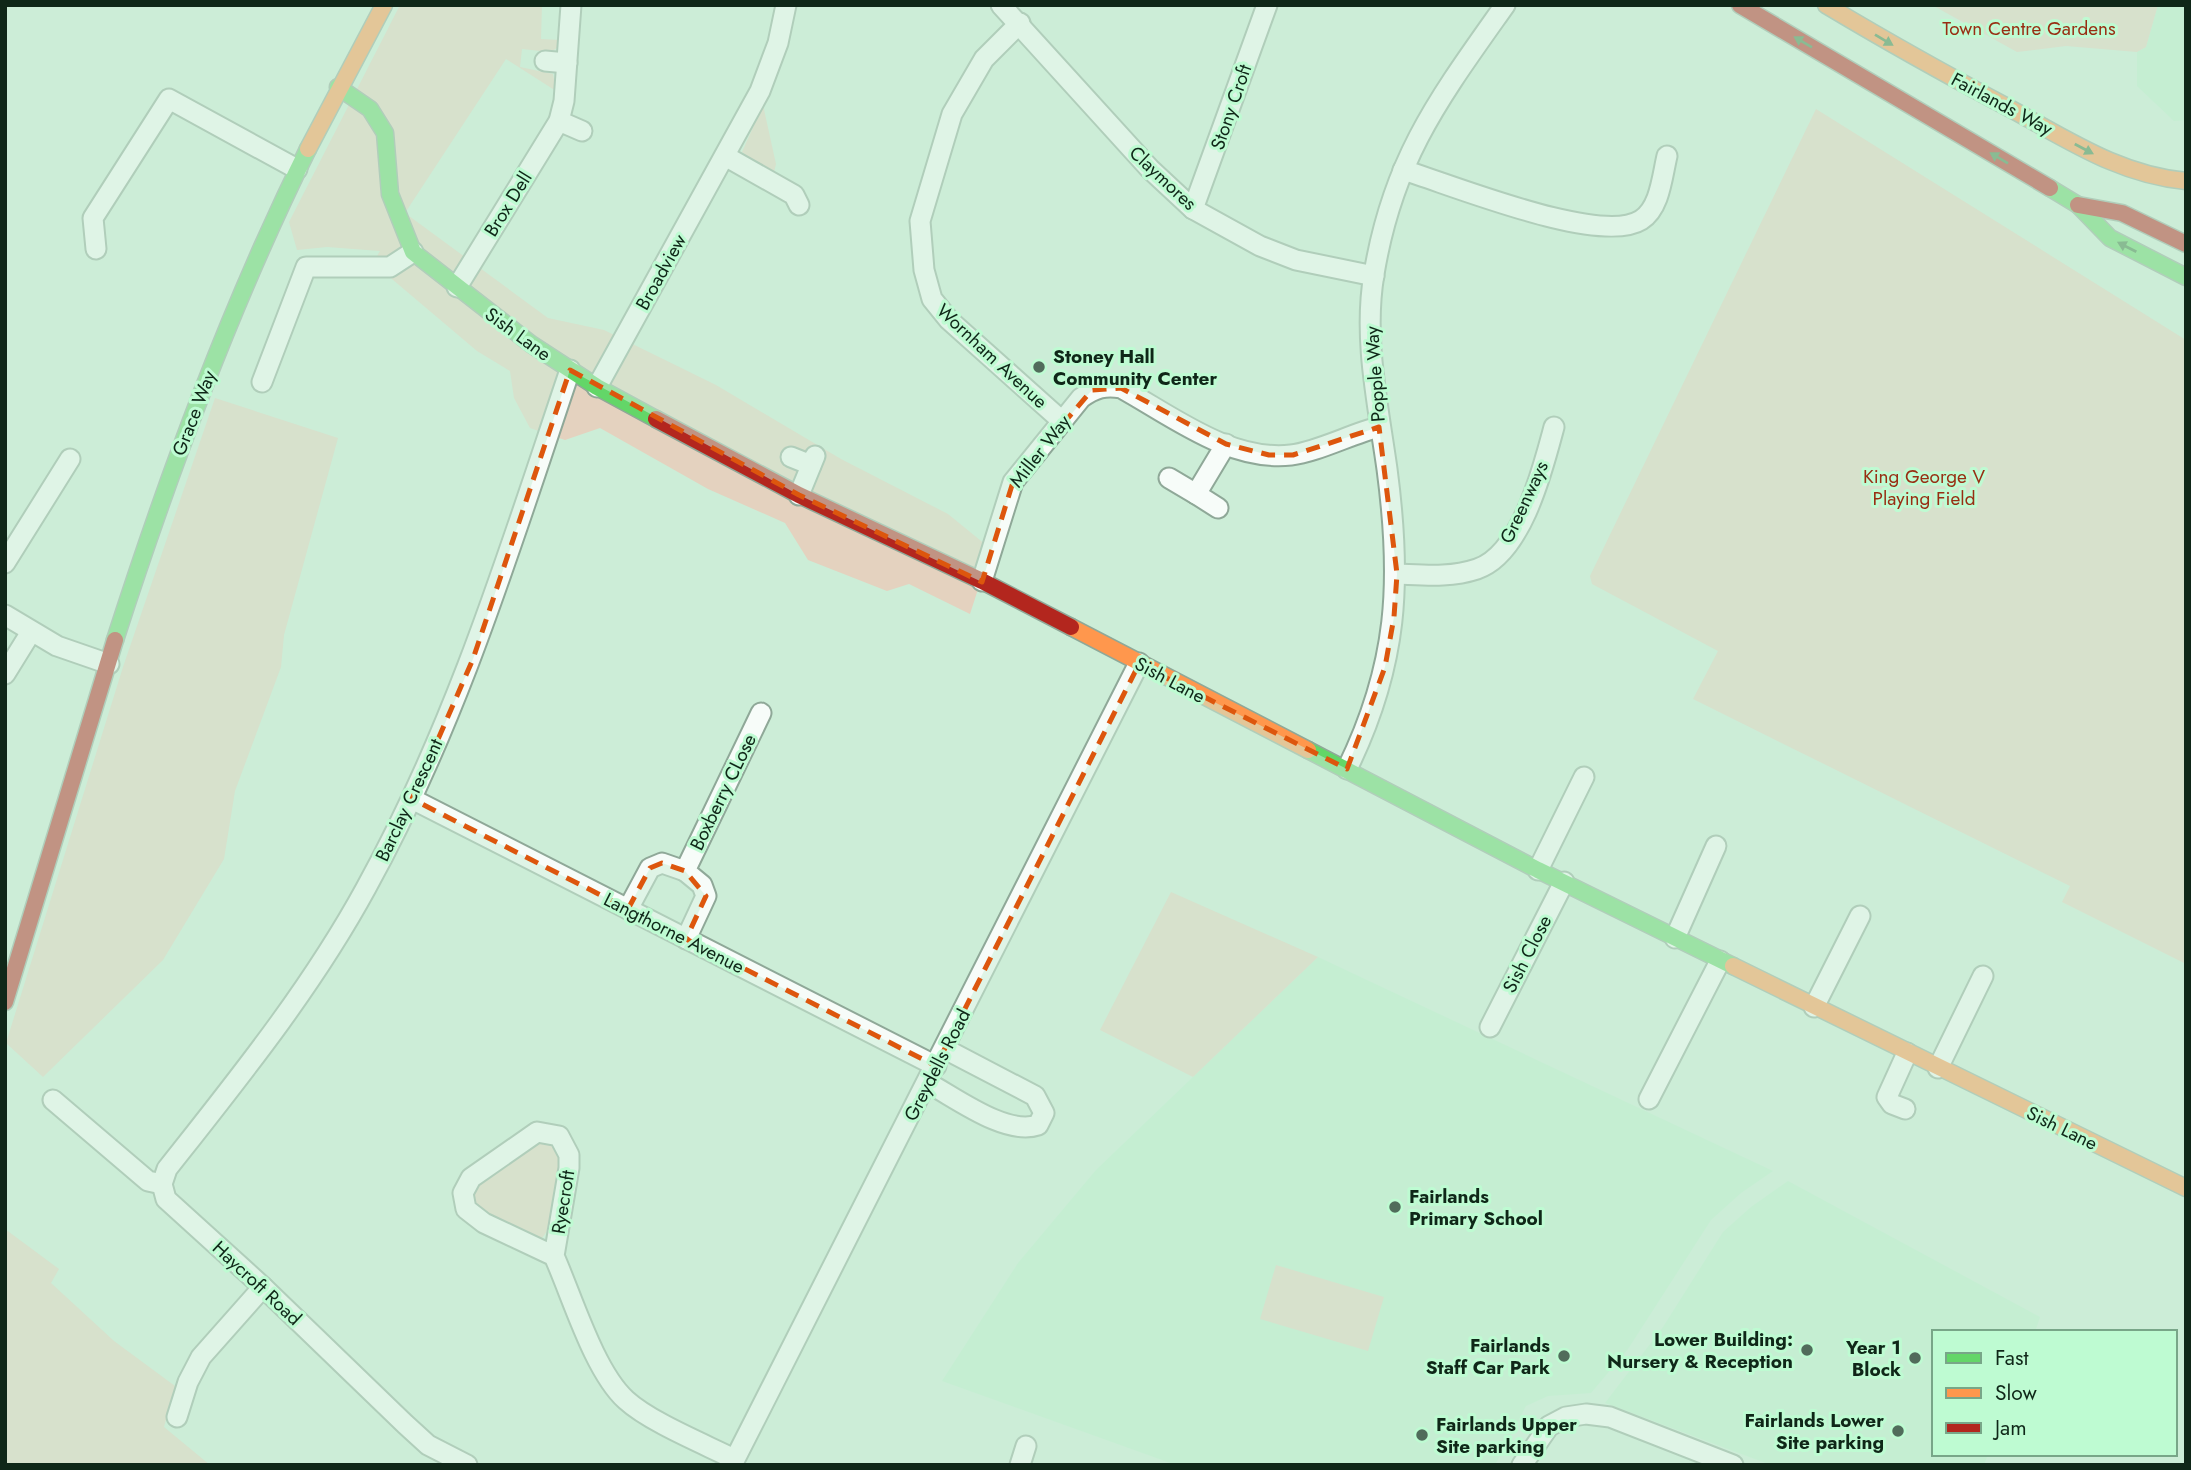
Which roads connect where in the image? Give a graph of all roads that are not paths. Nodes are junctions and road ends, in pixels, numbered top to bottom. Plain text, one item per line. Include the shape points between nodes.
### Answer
1 (384, 5) edge
2 (571, 5) edge
3 (786, 5) edge
4 (1001, 5) edge
5 (1267, 5) edge
6 (1505, 5) edge
7 (1740, 5) edge
8 (1826, 5) edge
9 (1020, 23) junction
10 (545, 61) dead end
11 (568, 63) junction
12 (338, 87) junction
13 (559, 121) junction
14 (582, 131) dead end
15 (724, 156) junction
16 (1667, 156) dead end
17 (297, 169) junction
18 (1403, 170) junction
19 (2186, 181) edge
20 (799, 205) dead end
21 (2078, 205) junction
22 (1193, 209) junction
23 (2186, 244) edge
24 (96, 248) dead end
25 (413, 252) junction
26 (1374, 276) junction
27 (2186, 277) edge
28 (457, 287) junction
29 (570, 370) junction
30 (262, 382) dead end
31 (597, 387) junction
32 (1062, 421) junction
33 (1379, 427) junction
34 (1554, 427) dead end
35 (1226, 444) junction
36 (791, 457) dead end
37 (70, 459) dead end
38 (1169, 478) dead end
39 (1196, 494) junction
40 (799, 495) junction
41 (1218, 508) dead end
42 (5, 563) edge
43 (1397, 574) junction
44 (982, 582) junction
45 (5, 615) edge
46 (31, 632) junction
47 (1139, 663) junction
48 (109, 664) junction
49 (5, 674) edge
50 (761, 713) dead end
51 (1347, 769) junction
52 (1584, 777) dead end
53 (412, 799) junction
54 (1716, 846) dead end
55 (1538, 870) junction
56 (685, 871) junction
57 (1564, 882) junction
58 (628, 909) junction
59 (1860, 916) dead end
60 (1675, 938) junction
61 (686, 939) junction
62 (1720, 961) junction
63 (1983, 976) dead end
64 (5, 1002) edge
65 (1814, 1007) junction
66 (1490, 1027) dead end
67 (1907, 1053) junction
68 (936, 1066) junction
69 (1938, 1068) junction
70 (1649, 1099) dead end
71 (53, 1100) dead end
72 (1905, 1110) dead end
73 (162, 1184) junction
74 (2186, 1188) edge
75 (554, 1256) junction
76 (263, 1287) junction
77 (177, 1418) dead end
78 (733, 1462) edge
79 (465, 1464) edge
80 (1522, 1465) edge
81 (1733, 1465) edge

1 - 12 street, Grace Way
2 - 11 street, Brox Dell
3 - 15 street, Broadview via 761,89
4 - 9 street, Claymores
5 - 22 street, Stony Croft
6 - 18 street, Popple Way via 1447,85
21 -> 7 street
8 -> 19 street, Fairlands Way via 2103,159 2151,178
9 - 22 street, Claymores via 1150,169
9 - 32 street, Wornham Avenue via 984,59 952,114 920,221 923,270 932,299 944,315
10 - 11 street
11 - 13 street, Brox Dell
12 - 17 street, Grace Way
12 - 25 street, Sish Lane via 370,109 385,133 390,194
13 - 14 street
13 - 28 street, Brox Dell
15 - 20 street via 794,195
15 - 31 street, Broadview
16 - 18 street via 1650,213 1633,224 1611,228 1510,207
17 - 24 street via 169,99 93,218
17 - 48 street, Grace Way via 177,454
18 - 26 street, Popple Way via 1386,217
21 - 23 street via 2122,213
27 -> 21 street via 2110,238
22 - 26 street, Claymores via 1296,260
25 - 28 street, Sish Lane
25 - 30 street via 390,267 306,267
26 - 33 street, Popple Way via 1371,337
28 - 29 street, Sish Lane
29 - 31 street, Sish Lane
29 - 53 street, Barclay Crescent via 473,659
31 - 40 street, Sish Lane
32 - 35 street, Miller Way via 1081,398 1109,386 1121,388
32 - 44 street, Miller Way via 1007,494
33 - 35 street, Miller Way via 1293,455 1253,453
33 - 43 street, Popple Way
34 - 43 street, Greenways via 1539,479 1508,544 1494,560 1447,576
35 - 39 street
36 - 40 street via 813,461
37 - 42 street
38 - 39 street
39 - 41 street
40 - 44 street, Sish Lane
43 - 51 street, Popple Way via 1385,667
44 - 47 street, Sish Lane
45 - 46 street
46 - 48 street
46 - 49 street
47 - 51 street, Sish Lane
47 - 68 street, Greydells Road
48 - 64 street, Grace Way
50 - 56 street, Boxberry CLose
51 - 55 street, Sish Lane
52 - 55 street
53 - 58 street, Langthorne Avenue
53 - 73 street, Barclay Crescent via 366,889 307,987 167,1169
54 - 60 street
55 - 57 street, Sish Lane
56 - 58 street, Boxberry CLose via 662,863 650,868
56 - 61 street, Boxberry CLose via 698,880 706,896
57 - 60 street, Sish Lane
57 - 66 street, Sish Close
58 - 61 street, Langthorne Avenue
59 - 65 street
60 - 62 street, Sish Lane
61 - 68 street, Langthorne Avenue
62 - 65 street, Sish Lane
62 - 70 street
63 - 69 street
65 - 67 street, Sish Lane
67 - 69 street, Sish Lane
67 - 72 street via 1887,1097
68 - 68 street via 1035,1096 1044,1113 1038,1125 1007,1125
68 - 78 street, Greydells Road
69 - 74 street, Sish Lane
71 - 73 street, Haycroft Road via 148,1181
73 - 76 street, Haycroft Road via 166,1199
75 - 75 street, Ryecroft via 484,1223 463,1201 471,1178 537,1132 559,1136 569,1154
75 - 78 street, Ryecroft via 616,1390 646,1414
76 - 77 street via 201,1357
76 - 79 street, Haycroft Road via 428,1445
80 - 81 street via 1541,1435 1558,1421 1587,1413 1610,1417

